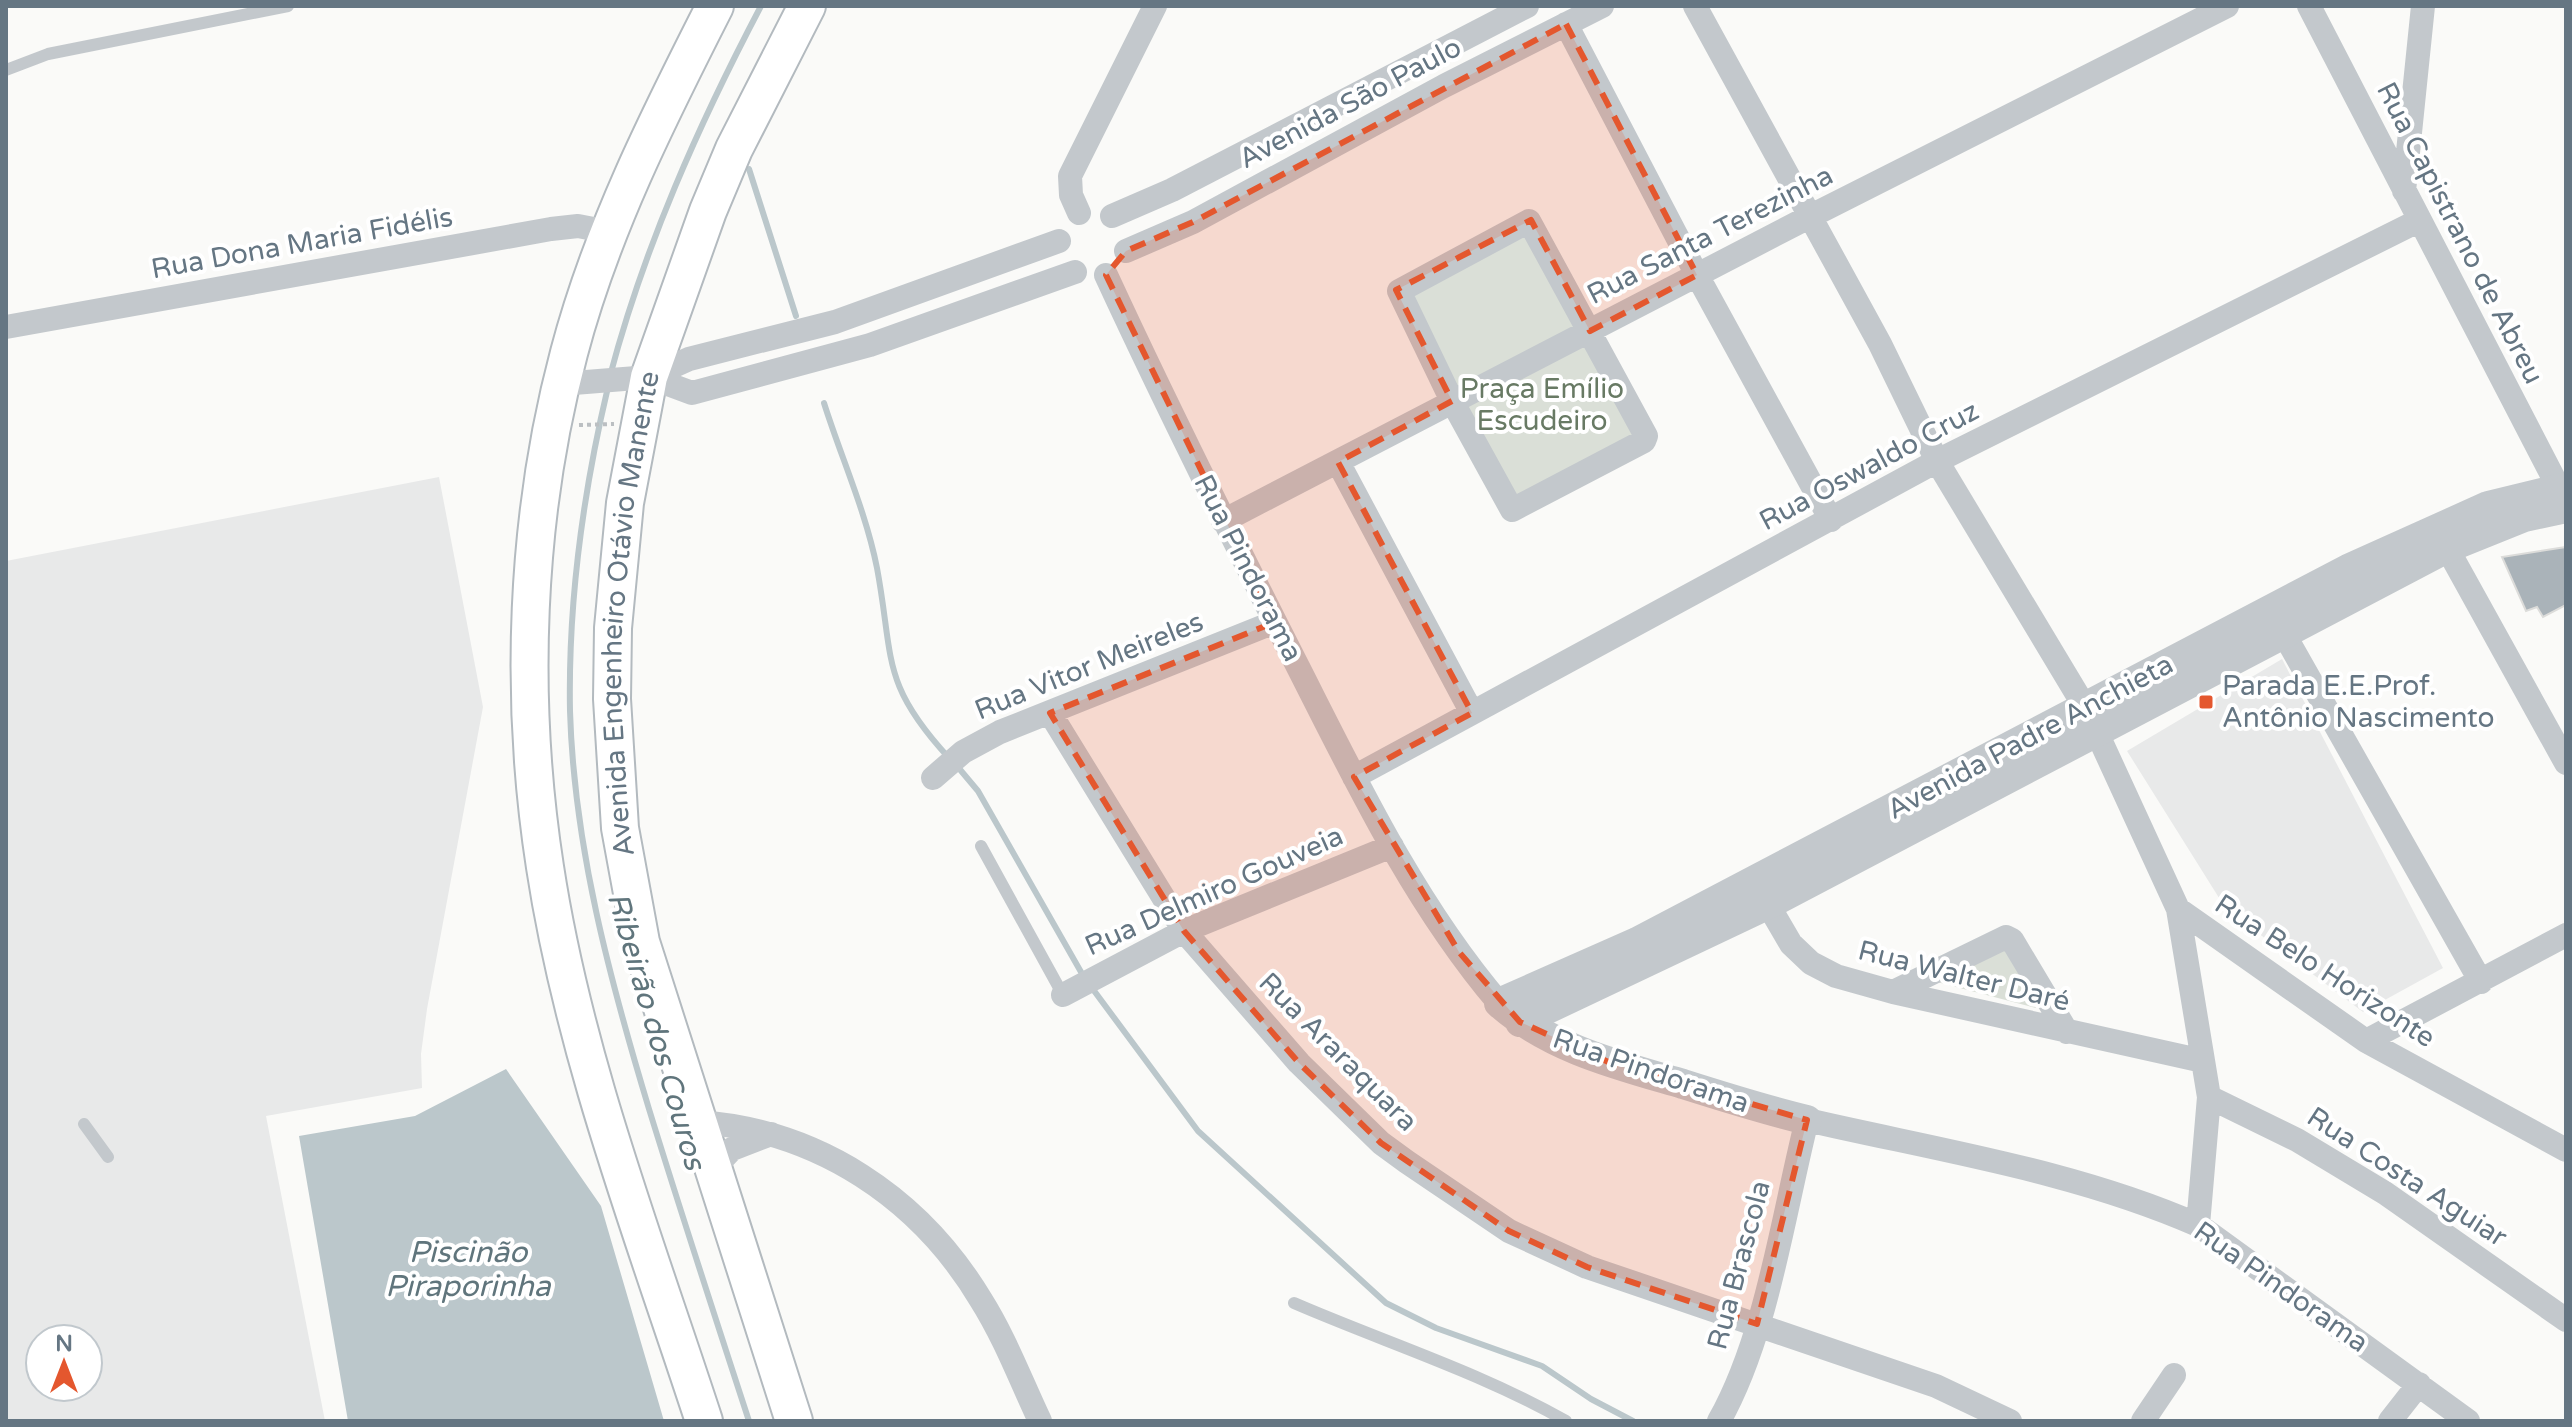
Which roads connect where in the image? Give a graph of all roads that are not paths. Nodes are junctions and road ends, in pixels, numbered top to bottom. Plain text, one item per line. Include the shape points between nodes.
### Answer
1 (288, 6) edge
2 (715, 6) edge
3 (807, 6) edge
4 (1155, 6) edge
5 (1527, 6) edge
6 (1602, 6) edge
7 (1695, 6) edge
8 (2227, 6) edge
9 (2309, 6) edge
10 (2423, 6) edge
11 (1566, 24) junction
12 (6, 70) edge
13 (1384, 79) junction
14 (1400, 109) junction
15 (2404, 193) junction
16 (1079, 213) junction
17 (1112, 216) junction
18 (1809, 217) junction
19 (2418, 221) junction
20 (609, 232) junction
21 (1059, 241) junction
22 (1126, 251) junction
23 (1075, 272) junction
24 (1106, 275) junction
25 (1697, 275) junction
26 (6, 327) edge
27 (1590, 331) junction
28 (640, 377) junction
29 (576, 383) junction
30 (1452, 401) junction
31 (1937, 461) junction
32 (1338, 462) junction
33 (2564, 496) edge
34 (1831, 520) junction
35 (1223, 521) junction
36 (2447, 548) junction
37 (1275, 622) junction
38 (2284, 634) junction
39 (1050, 713) junction
40 (1472, 713) junction
41 (2092, 720) junction
42 (2566, 763) edge
43 (937, 773) dead end
44 (1354, 777) junction
45 (981, 846) dead end
46 (1392, 846) junction
47 (1761, 893) junction
48 (2178, 909) junction
49 (1184, 931) junction
50 (2566, 935) edge
51 (2481, 982) junction
52 (1068, 992) joint
53 (1893, 992) junction
54 (1510, 1013) junction
55 (2067, 1032) junction
56 (2366, 1041) junction
57 (2203, 1061) junction
58 (2209, 1097) junction
59 (1807, 1120) junction
60 (698, 1122) junction
61 (84, 1124) dead end
62 (771, 1134) junction
63 (2566, 1150) edge
64 (108, 1157) dead end
65 (713, 1169) junction
66 (2198, 1225) junction
67 (1294, 1303) dead end
68 (2566, 1320) edge
69 (1757, 1324) junction
70 (2174, 1375) dead end
71 (2419, 1384) junction
72 (704, 1421) edge
73 (794, 1421) edge
74 (1040, 1421) edge
75 (1566, 1421) edge
76 (1719, 1421) edge
77 (2010, 1421) edge
78 (2143, 1421) edge
79 (2390, 1421) edge
80 (2468, 1421) edge

1 - 12 lane via 48,54
2 - 20 main road via 650,135
3 - 28 main road, Avenida Engenheiro Otávio Manente via 713,198
4 - 16 street via 1070,176
5 - 13 street, Avenida São Paulo
6 - 11 street, Avenida São Paulo
7 - 18 street
8 - 18 street, Rua Santa Terezinha
9 - 15 street, Rua Capistrano de Abreu
10 - 15 street
11 - 14 street, Avenida São Paulo
11 - 25 street
13 - 14 street
13 - 17 street, Avenida São Paulo
14 - 22 street, Avenida São Paulo via 1193,222
15 - 19 street, Rua Capistrano de Abreu
16 - 17 street via 1102,211
16 - 21 street via 1062,229
17 - 22 street via 1126,235
18 - 25 street, Rua Santa Terezinha
18 - 31 street
19 - 31 street, Rua Oswaldo Cruz
19 - 33 street, Rua Capistrano de Abreu
20 - 26 street, Rua Dona Maria Fidélis via 578,226 551,229
20 - 29 main road
21 - 23 street via 1060,253
21 - 28 street via 835,322 689,359
22 - 24 street
23 - 24 street
23 - 28 street via 870,345 692,393
24 - 35 street, Rua Pindorama
25 - 27 street, Rua Santa Terezinha
25 - 34 street
27 - 30 street, Rua Santa Terezinha
27 - 30 street via 1532,222 1526,222 1399,291
27 - 30 street via 1646,439 1515,509
28 - 29 street
28 - 60 main road, Avenida Engenheiro Otávio Manente via 617,564 612,699 616,779 641,942
29 - 72 main road via 544,476 533,583 532,749 545,868 589,1062
30 - 32 street, Rua Santa Terezinha
31 - 34 street, Rua Oswaldo Cruz
31 - 41 street
32 - 35 street, Rua Santa Terezinha
32 - 40 street
33 - 36 street, Avenida Padre Anchieta
33 - 41 street, Avenida Padre Anchieta via 2488,506 2432,528 2348,569
34 - 40 street, Rua Oswaldo Cruz
35 - 37 street, Rua Pindorama
36 - 38 street, Avenida Padre Anchieta
36 - 42 street
37 - 39 street, Rua Vitor Meireles
37 - 44 street, Rua Pindorama
38 - 41 street, Avenida Padre Anchieta
38 - 51 street
39 - 43 street, Rua Vitor Meireles via 963,752
39 - 49 street, Rua Araraquara
40 - 44 street, Rua Oswaldo Cruz
41 - 47 street, Avenida Padre Anchieta
41 - 48 street
44 - 46 street, Rua Pindorama
45 - 52 lane
46 - 49 street, Rua Delmiro Gouveia
46 - 54 street, Rua Pindorama via 1459,952
47 - 53 street, Rua Walter Daré via 1791,944 1811,963
47 - 54 street, Avenida Padre Anchieta
48 - 56 street, Rua Belo Horizonte
48 - 57 street
49 - 52 street, Rua Delmiro Gouveia
49 - 69 street, Rua Araraquara via 1299,1063 1407,1162 1509,1231 1587,1267
50 - 51 street
51 - 56 street
53 - 55 street, Rua Walter Daré
53 - 55 street via 2006,937
54 - 59 street, Rua Pindorama via 1562,1045 1613,1064
55 - 57 street, Rua Walter Daré
56 - 63 street, Rua Belo Horizonte
57 - 58 street
58 - 66 street
58 - 68 street, Rua Costa Aguiar via 2297,1140 2385,1193
59 - 66 street, Rua Pindorama via 2101,1190
59 - 69 street, Rua Brascola
60 - 62 street
60 - 65 main road, Avenida Engenheiro Otávio Manente
61 - 64 lane
62 - 65 street via 732,1149
62 - 74 street via 842,1161 932,1235 981,1300
65 - 73 main road, Avenida Engenheiro Otávio Manente
66 - 71 street, Rua Pindorama
67 - 75 lane via 1462,1369
69 - 76 street, Rua Brascola via 1736,1389
69 - 77 street, Rua Araraquara via 1936,1386
70 - 78 street
71 - 79 street
71 - 80 street, Rua Pindorama

